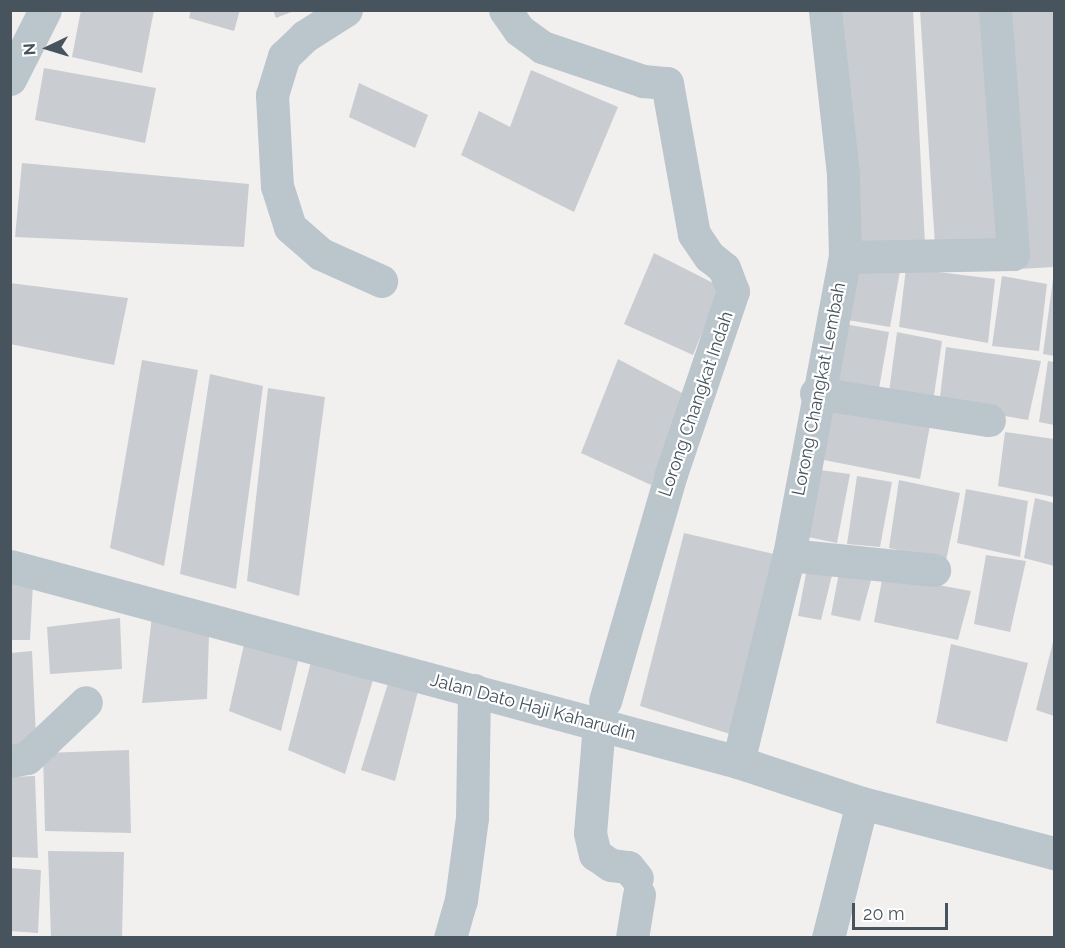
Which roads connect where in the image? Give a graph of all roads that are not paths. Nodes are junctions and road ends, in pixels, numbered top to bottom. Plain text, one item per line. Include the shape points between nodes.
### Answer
1 (45, 10) edge
2 (346, 10) edge
3 (505, 10) edge
4 (825, 10) edge
5 (995, 10) edge
6 (10, 79) edge
7 (845, 257) junction
8 (381, 281) dead end
9 (816, 393) junction
10 (989, 420) dead end
11 (789, 555) junction
12 (10, 566) edge
13 (934, 570) dead end
14 (474, 690) junction
15 (86, 702) dead end
16 (602, 713) junction
17 (10, 761) edge
18 (738, 762) junction
19 (862, 803) junction
20 (1054, 853) edge
21 (450, 938) edge
22 (632, 938) edge
23 (828, 938) edge

1 - 6 street
2 - 8 street via 305,36 284,56 272,95 277,186 290,227 321,254
3 - 16 street, Lorong Changkat Indah via 519,30 542,47 643,81 667,83 694,234 709,256 724,268 733,291 671,474
4 - 7 street, Lorong Changkat Lembah via 843,174
5 - 7 street via 1013,254
7 - 9 street, Lorong Changkat Lembah
9 - 10 street
9 - 11 street, Lorong Changkat Lembah
11 - 13 street
11 - 18 street, Lorong Changkat Lembah
12 - 14 street, Jalan Dato Haji Kaharudin
14 - 16 street, Jalan Dato Haji Kaharudin
14 - 21 street via 472,818 461,900
15 - 17 street via 27,758
16 - 18 street, Jalan Dato Haji Kaharudin
16 - 22 street via 590,832 595,854 611,865 628,867 638,887
18 - 19 street, Jalan Dato Haji Kaharudin
19 - 20 street, Jalan Dato Haji Kaharudin
19 - 23 street

